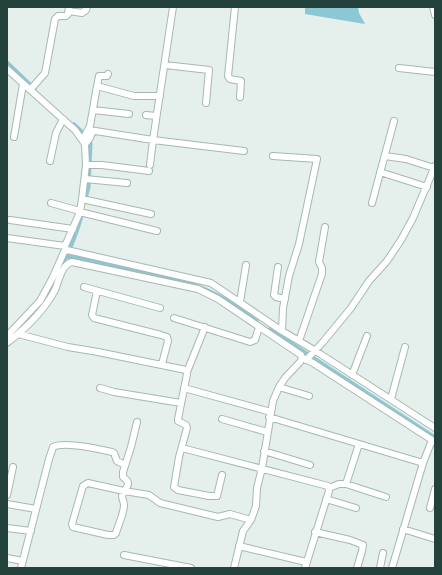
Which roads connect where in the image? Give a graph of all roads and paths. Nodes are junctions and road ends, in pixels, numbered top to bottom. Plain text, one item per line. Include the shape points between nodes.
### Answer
1 (87, 7) edge
2 (173, 7) edge
3 (235, 7) edge
4 (433, 7) edge
5 (69, 9) edge
6 (435, 15) edge
7 (165, 65) junction
8 (399, 68) dead end
9 (7, 69) edge
10 (435, 72) edge
11 (108, 74) dead end
12 (23, 84) junction
13 (97, 86) junction
14 (32, 88) junction
15 (160, 96) junction
16 (240, 97) dead end
17 (206, 103) dead end
18 (93, 110) junction
19 (129, 114) dead end
20 (146, 115) dead end
21 (156, 116) junction
22 (63, 120) junction
23 (394, 121) dead end
24 (86, 136) junction
25 (14, 137) dead end
26 (153, 140) junction
27 (244, 151) dead end
28 (273, 156) dead end
29 (385, 156) junction
30 (50, 161) dead end
31 (89, 165) junction
32 (435, 167) edge
33 (380, 172) junction
34 (88, 180) junction
35 (127, 183) dead end
36 (427, 187) junction
37 (85, 199) junction
38 (51, 203) dead end
39 (372, 203) dead end
40 (81, 212) junction
41 (151, 214) dead end
42 (10, 220) dead end
43 (325, 227) dead end
44 (73, 230) junction
45 (156, 231) dead end
46 (7, 238) edge
47 (67, 250) junction
48 (246, 265) dead end
49 (278, 267) dead end
50 (84, 287) dead end
51 (97, 291) junction
52 (285, 299) junction
53 (240, 302) junction
54 (160, 308) dead end
55 (174, 318) dead end
56 (205, 327) junction
57 (260, 327) junction
58 (282, 331) junction
59 (18, 334) junction
60 (7, 336) edge
61 (367, 336) dead end
62 (299, 341) junction
63 (7, 343) edge
64 (405, 347) dead end
65 (308, 355) junction
66 (162, 364) junction
67 (187, 372) junction
68 (352, 375) junction
69 (279, 387) junction
70 (100, 388) dead end
71 (184, 388) junction
72 (308, 396) dead end
73 (391, 399) junction
74 (181, 403) junction
75 (270, 415) junction
76 (222, 419) dead end
77 (137, 422) dead end
78 (435, 428) edge
79 (267, 432) junction
80 (434, 441) edge
81 (359, 444) junction
82 (182, 448) junction
83 (264, 451) junction
84 (423, 463) junction
85 (125, 465) junction
86 (310, 465) dead end
87 (13, 467) dead end
88 (262, 468) junction
89 (222, 475) dead end
90 (346, 484) junction
91 (329, 488) junction
92 (435, 489) edge
93 (124, 491) junction
94 (7, 495) edge
95 (386, 497) dead end
96 (326, 499) junction
97 (7, 504) edge
98 (356, 508) dead end
99 (430, 508) dead end
100 (36, 509) junction
101 (250, 520) junction
102 (7, 528) edge
103 (403, 529) junction
104 (31, 531) junction
105 (316, 532) junction
106 (435, 539) edge
107 (239, 546) junction
108 (383, 553) dead end
109 (124, 555) dead end
110 (7, 558) edge
111 (23, 561) junction
112 (306, 565) edge
113 (394, 567) edge
114 (21, 568) edge
115 (191, 568) edge
116 (234, 568) edge
117 (357, 568) edge
118 (380, 568) edge

1 - 5 street via 82,13
2 - 7 street
3 - 16 street via 228,76 241,81
4 - 6 street
5 - 14 street via 66,16 58,16 55,19 45,73
7 - 15 street
7 - 17 street via 209,70
8 - 10 street
9 - 12 street
11 - 13 street via 99,76
12 - 14 street
12 - 25 street
13 - 15 street via 134,96
13 - 18 street
14 - 22 street
15 - 21 street
18 - 19 street
18 - 24 street
20 - 21 street
21 - 26 street
22 - 24 street
22 - 30 street via 56,133
23 - 29 street
24 - 26 street
24 - 31 street
26 - 27 street
26 - 31 street via 150,168
28 - 52 street via 317,159
29 - 32 street
29 - 33 street
31 - 34 street
32 - 36 street
33 - 36 street
33 - 39 street
34 - 35 street
34 - 37 street
36 - 65 street via 413,218 387,261 369,280 351,308
37 - 40 street
37 - 41 street
38 - 40 street
40 - 44 street
40 - 45 street
42 - 44 street
43 - 62 street via 319,262 322,274
44 - 47 street
46 - 47 street
47 - 53 street via 211,283
47 - 60 street via 40,301
48 - 53 street
49 - 52 street via 274,295
50 - 51 street
51 - 54 street
51 - 66 street via 92,315 94,318 168,338
52 - 58 street
53 - 58 street
55 - 56 street
56 - 57 street via 252,342
56 - 67 street
57 - 59 street via 198,289 72,262 65,267 46,305
57 - 65 street via 299,354
58 - 62 street
59 - 63 street
59 - 66 street via 68,347
61 - 68 street
62 - 65 street
64 - 73 street
65 - 68 street
65 - 69 street
65 - 80 street
66 - 67 street
67 - 71 street
68 - 73 street
69 - 72 street
69 - 75 street
70 - 74 street
71 - 74 street
71 - 75 street
73 - 78 street
74 - 82 street via 178,421 187,428
75 - 79 street
75 - 81 street
76 - 79 street
77 - 85 street
79 - 83 street
80 - 84 street
81 - 84 street
81 - 90 street
82 - 88 street
82 - 89 street via 175,489 217,496
83 - 86 street
83 - 88 street
84 - 103 street
85 - 93 street via 122,475 128,483
85 - 100 street via 117,461 112,452 56,445 52,449
87 - 94 street
88 - 91 street via 325,484
88 - 101 street via 256,506
90 - 91 street
90 - 95 street
91 - 96 street
92 - 99 street
93 - 93 street via 123,508 114,536 73,526 72,518 85,484 93,483
93 - 101 street via 144,494 160,503 218,517 230,514
96 - 98 street
96 - 105 street
97 - 100 street
100 - 104 street
101 - 107 street via 243,531
102 - 104 street
103 - 106 street
103 - 113 street
104 - 111 street
105 - 112 street
105 - 117 street via 363,545
107 - 112 street
107 - 116 street
108 - 118 street
109 - 115 street
110 - 111 street
111 - 114 street

